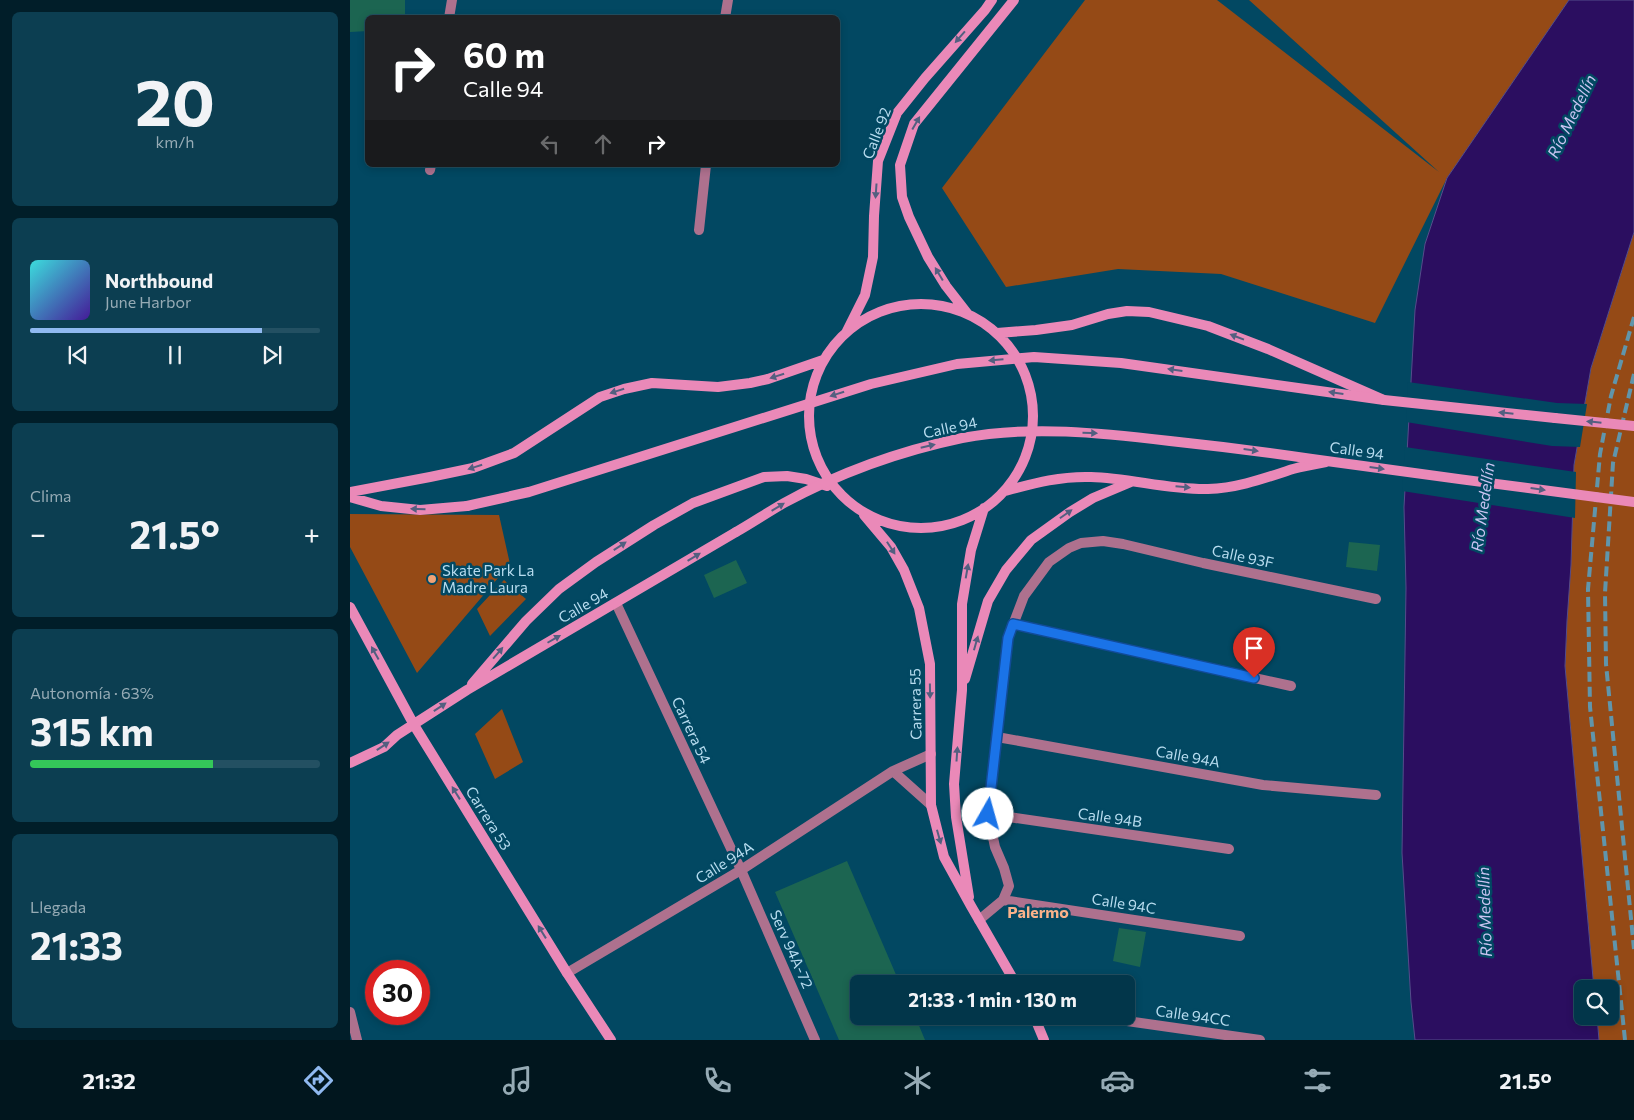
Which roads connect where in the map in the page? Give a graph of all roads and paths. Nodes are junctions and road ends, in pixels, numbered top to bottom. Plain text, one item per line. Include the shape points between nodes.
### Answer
1 (452, 0) edge
2 (728, 0) edge
3 (992, 0) edge
4 (1014, 0) edge
5 (450, 15) edge
6 (726, 15) edge
7 (706, 167) edge
8 (699, 230) dead end
9 (967, 313) junction
10 (845, 333) junction
11 (997, 333) junction
12 (824, 360) junction
13 (1384, 400) junction
14 (1634, 426) edge
15 (1329, 461) junction
16 (1134, 481) junction
17 (834, 488) junction
18 (1005, 491) junction
19 (350, 492) edge
20 (350, 497) edge
21 (1634, 502) edge
22 (984, 508) junction
23 (860, 511) junction
24 (1376, 600) dead end
25 (616, 603) junction
26 (350, 607) edge
27 (1013, 624) junction
28 (1291, 686) dead end
29 (466, 690) junction
30 (962, 690) junction
31 (414, 725) junction
32 (997, 737) junction
33 (930, 754) junction
34 (350, 763) edge
35 (893, 771) junction
36 (1376, 795) dead end
37 (931, 805) junction
38 (988, 814) junction
39 (1229, 849) dead end
40 (741, 870) junction
41 (1003, 900) junction
42 (970, 906) junction
43 (979, 920) junction
44 (1240, 936) dead end
45 (567, 973) junction
46 (1011, 975) edge
47 (350, 1012) edge
48 (1135, 1022) edge
49 (1038, 1025) edge
50 (357, 1040) edge
51 (611, 1040) edge
52 (815, 1040) edge
53 (1044, 1040) edge
54 (1260, 1040) edge

1 - 5 street
2 - 6 street
3 -> 10 main road, Calle 92 via 898,112 878,161 874,257 865,295
9 -> 4 main road via 946,286 909,217 902,197 900,166 914,124
7 - 8 street
9 - 10 main road via 936,305 904,305 872,315
9 - 11 main road
10 - 12 main road
13 -> 11 main road, bridge via 1208,326 1149,312 1127,311 1036,330
11 - 18 main road via 1019,360 1032,392 1034,427 1024,461
12 - 17 main road via 811,392 809,426 817,459
12 -> 19 main road via 768,379 718,387 652,383 624,389 600,397 514,453 473,468
14 -> 13 main road, bridge
13 -> 20 main road, bridge via 1121,363 1034,357 958,364 871,384 530,492 467,506 420,510 382,506
16 -> 15 main road via 1207,489 1246,484
15 -> 21 main road, Calle 94, bridge
25 -> 15 main road, Calle 94, bridge via 784,503 822,484 873,463 963,438 1033,432 1109,434
16 - 18 main road via 1069,477 1048,479
30 -> 16 main road via 988,601 1006,570 1031,540 1070,512 1099,495
17 - 23 main road
29 -> 17 main road via 526,621 559,589 654,524 693,503 764,477 787,476
18 - 22 main road
22 - 23 main road via 952,524 920,528 889,524
30 -> 22 main road, Carrera 55 via 962,604 971,550
23 -> 33 main road, Carrera 55 via 891,546 919,608 930,664
24 - 27 street, Calle 93F via 1103,541 1081,543 1049,562 1024,596
29 -> 25 main road, Calle 94
25 - 40 street, Carrera 54
31 -> 26 main road, Carrera 53
27 - 28 street
27 - 32 street, Calle 93F via 1008,638
31 -> 29 main road, Calle 94
42 -> 30 main road, Carrera 55 via 954,784
34 -> 31 main road, Calle 94 via 384,746
45 -> 31 main road, Carrera 53
32 - 36 street, Calle 94A via 1262,785
32 - 38 street, Calle 93F
33 - 35 street, Calle 94A
33 - 37 main road, Carrera 55
35 - 37 street
35 - 40 street, Calle 94A
37 -> 42 main road, Carrera 55 via 944,856
38 - 39 street, Calle 94B
38 - 41 street, Calle 93F via 1009,886
40 - 45 street, Calle 94A
40 - 52 street, Serv 94A-72
41 - 43 street
41 - 44 street, Calle 94C
42 - 43 main road, Carrera 55
43 - 46 main road, Carrera 55
45 - 51 main road, Carrera 53
47 - 50 street
48 - 54 street, Calle 94CC
49 - 53 main road

